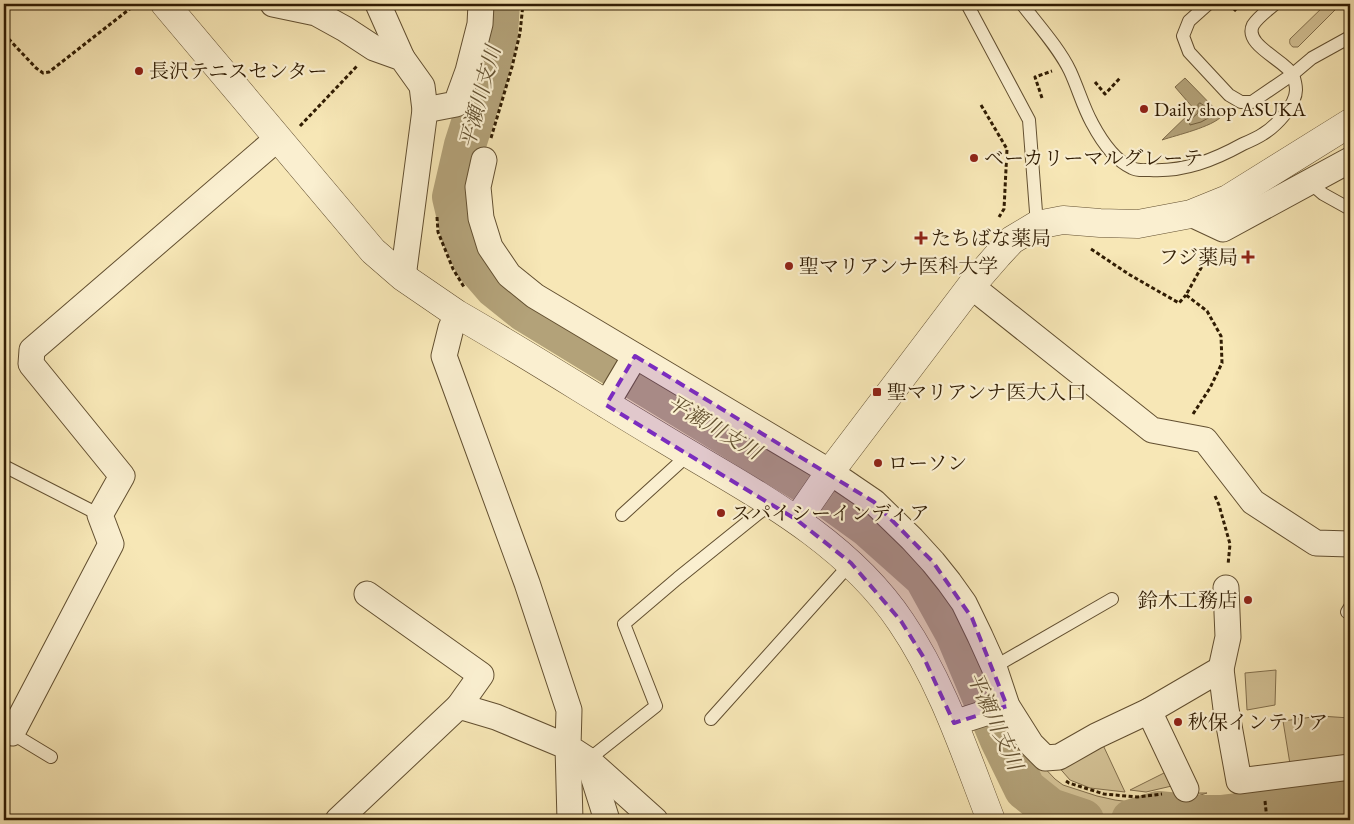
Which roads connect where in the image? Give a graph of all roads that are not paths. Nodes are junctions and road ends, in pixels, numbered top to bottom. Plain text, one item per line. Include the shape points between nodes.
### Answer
1 (165, 4) edge
2 (273, 4) edge
3 (378, 4) edge
4 (481, 4) edge
5 (967, 4) edge
6 (1022, 4) edge
7 (1208, 4) edge
8 (1275, 4) edge
9 (1350, 37) edge
10 (402, 58) junction
11 (1293, 74) junction
12 (425, 110) junction
13 (1350, 123) edge
14 (286, 135) junction
15 (484, 160) road end
16 (1350, 160) edge
17 (1309, 182) junction
18 (1350, 209) edge
19 (1191, 214) junction
20 (1037, 225) junction
21 (403, 277) junction
22 (971, 286) junction
23 (462, 302) junction
24 (633, 359) junction
25 (612, 396) junction
26 (688, 454) junction
27 (4, 466) edge
28 (815, 494) junction
29 (770, 504) junction
30 (100, 515) junction
31 (622, 515) dead end
32 (1350, 544) edge
33 (851, 563) junction
34 (1226, 588) road end
35 (367, 594) dead end
36 (1112, 600) dead end
37 (994, 667) junction
38 (1221, 669) junction
39 (459, 706) junction
40 (1149, 711) junction
41 (984, 713) junction
42 (711, 719) dead end
43 (8, 731) edge
44 (578, 753) junction
45 (51, 757) dead end
46 (1350, 767) edge
47 (1186, 789) dead end
48 (338, 820) edge
49 (570, 820) edge
50 (607, 820) edge
51 (654, 820) edge
52 (991, 820) edge

1 - 14 street
2 - 10 street via 316,13 374,48
3 - 10 street
4 - 12 street via 480,24 456,104
5 - 20 lane via 1029,120
6 - 11 lane via 1069,70 1092,123 1110,150 1134,170 1181,169 1222,156 1265,133 1290,109 1296,90
7 - 11 lane via 1190,22 1183,36 1189,52 1229,95 1241,102 1252,102
8 - 11 lane via 1253,25 1252,37
9 - 11 lane via 1312,58
10 - 12 street via 422,86
12 - 21 street
13 - 19 street via 1228,199
14 - 21 street via 372,251
14 - 30 street via 32,350 31,364 122,476
15 - 24 street via 478,187 481,218 490,247 509,275 535,296
16 - 17 street
17 - 18 lane
17 - 19 street via 1223,229
19 - 20 street via 1138,224 1063,220
20 - 22 street via 1012,240
21 - 23 street
22 - 28 street
22 - 32 street via 1152,430 1205,440 1253,502 1316,543
23 - 25 street
23 - 44 street via 444,356 527,583 569,710
24 - 25 street
24 - 28 street
25 - 26 street
26 - 29 street
26 - 31 lane
27 - 30 lane
28 - 29 street
28 - 33 street
28 - 37 street via 874,502 934,562 964,602
29 - 44 lane via 624,624 656,706
30 - 43 street via 111,544
33 - 41 street via 901,621 924,658
33 - 42 lane
34 - 38 street via 1228,637
35 - 39 street via 481,675
36 - 37 lane
37 - 41 street
38 - 40 street
38 - 46 street via 1239,781
39 - 44 street via 496,717
39 - 48 street
40 - 41 street via 1059,757 1045,758 1031,744
40 - 47 street
41 - 52 street
43 - 45 lane
44 - 49 street
44 - 50 street
44 - 51 street

